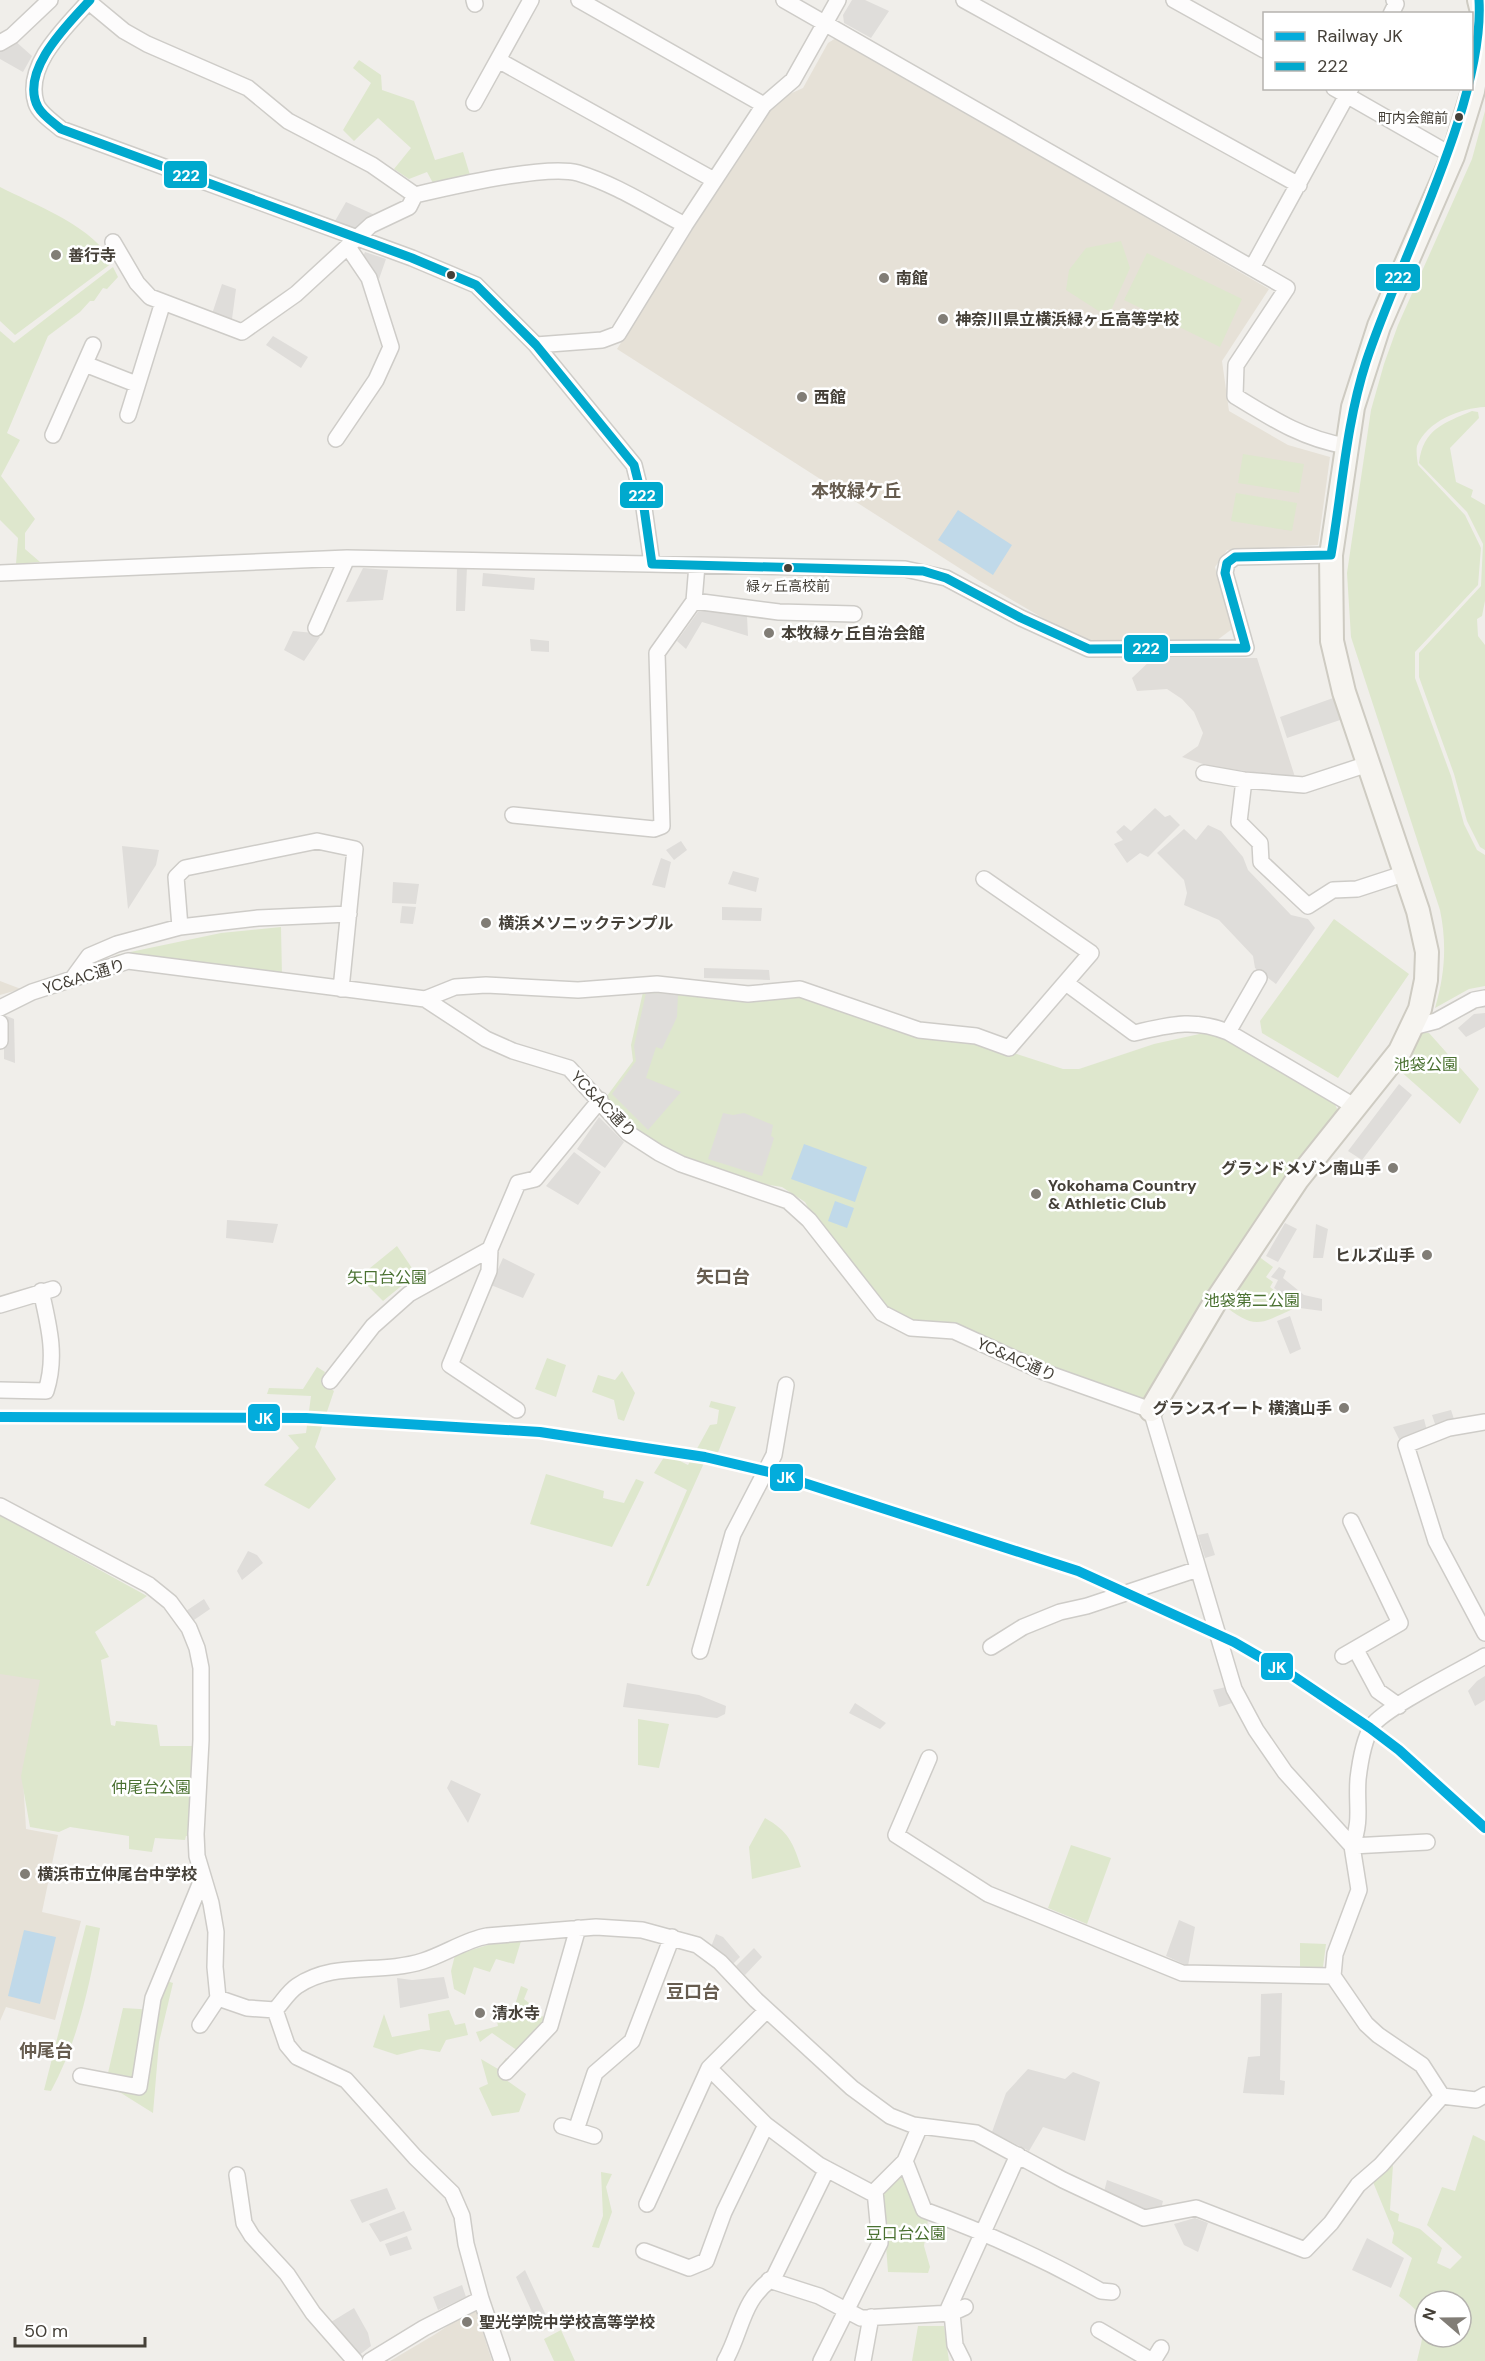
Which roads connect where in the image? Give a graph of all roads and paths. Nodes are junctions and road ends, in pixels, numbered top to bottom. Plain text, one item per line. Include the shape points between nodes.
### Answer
1 (50, 0) edge
2 (531, 0) edge
3 (579, 0) edge
4 (784, 0) edge
5 (838, 0) edge
6 (964, 0) edge
7 (1174, 0) edge
8 (1479, 0) edge
9 (89, 1) edge
10 (826, 23) junction
11 (0, 43) edge
12 (1263, 49) edge
13 (498, 60) junction
14 (1344, 91) edge
15 (474, 103) dead end
16 (764, 105) junction
17 (1453, 156) junction
18 (714, 180) junction
19 (1299, 185) junction
20 (415, 195) junction
21 (685, 225) junction
22 (113, 242) dead end
23 (353, 242) junction
24 (1252, 268) junction
25 (163, 302) junction
26 (93, 345) dead end
27 (536, 345) junction
28 (85, 364) junction
29 (136, 384) junction
30 (128, 415) dead end
31 (53, 435) dead end
32 (336, 439) dead end
33 (1346, 446) junction
34 (1331, 555) junction
35 (347, 558) junction
36 (652, 564) junction
37 (697, 565) junction
38 (0, 573) edge
39 (694, 601) junction
40 (854, 614) dead end
41 (316, 628) dead end
42 (1368, 764) junction
43 (1204, 773) dead end
44 (1244, 780) junction
45 (513, 815) dead end
46 (1406, 873) junction
47 (984, 879) dead end
48 (349, 914) junction
49 (180, 927) junction
50 (73, 978) junction
51 (1259, 978) dead end
52 (1066, 983) junction
53 (341, 989) junction
54 (1485, 998) edge
55 (425, 999) junction
56 (0, 1008) edge
57 (0, 1023) edge
58 (1413, 1027) junction
59 (1228, 1032) junction
60 (0, 1041) edge
61 (600, 1100) junction
62 (1354, 1106) junction
63 (490, 1249) junction
64 (0, 1305) edge
65 (330, 1381) dead end
66 (786, 1386) dead end
67 (0, 1390) edge
68 (518, 1410) dead end
69 (1151, 1410) junction
70 (1485, 1422) edge
71 (0, 1506) edge
72 (1351, 1521) dead end
73 (1198, 1569) junction
74 (1485, 1633) edge
75 (992, 1647) dead end
76 (700, 1651) dead end
77 (1485, 1656) edge
78 (1399, 1706) junction
79 (929, 1758) dead end
80 (1427, 1842) dead end
81 (1352, 1846) junction
82 (203, 1877) junction
83 (578, 1928) junction
84 (672, 1936) junction
85 (1333, 1976) junction
86 (218, 1998) junction
87 (275, 2010) junction
88 (767, 2010) junction
89 (200, 2025) dead end
90 (709, 2068) junction
91 (506, 2072) dead end
92 (81, 2076) dead end
93 (1485, 2095) edge
94 (1443, 2096) junction
95 (766, 2125) junction
96 (920, 2126) junction
97 (594, 2136) dead end
98 (1018, 2155) junction
99 (905, 2161) junction
100 (827, 2169) junction
101 (237, 2175) dead end
102 (875, 2191) junction
103 (647, 2204) dead end
104 (983, 2231) junction
105 (644, 2251) dead end
106 (769, 2280) junction
107 (1112, 2292) dead end
108 (481, 2299) junction
109 (846, 2311) junction
110 (954, 2311) junction
111 (871, 2317) junction
112 (1099, 2330) dead end
113 (1155, 2357) edge
114 (355, 2361) edge
115 (370, 2361) edge
116 (502, 2361) edge
117 (725, 2361) edge
118 (821, 2361) edge
119 (863, 2361) edge
120 (963, 2361) edge

1 - 11 street
2 - 13 street
3 - 16 street
4 - 10 street
5 - 10 street
6 - 19 street
7 - 12 street
8 - 17 street via 1481,46 1473,91
9 - 20 street via 124,31 248,88 288,121 372,165
9 - 23 street via 38,67 36,104 44,114 61,129
10 - 16 street via 793,80
10 - 24 street
13 - 15 street
13 - 18 street
14 - 17 street
14 - 19 street
16 - 18 street
17 - 33 street via 1379,326 1353,407
18 - 21 street
19 - 24 street
20 - 21 street via 471,182 575,172
20 - 23 street via 409,207 388,215
21 - 27 street via 618,334 602,340
22 - 25 street via 137,283 150,297
23 - 25 street via 296,294 242,332
23 - 27 street via 476,285
23 - 32 street via 391,347 376,380
24 - 33 street via 1287,288 1236,365 1235,396 1296,432 1319,442
25 - 29 street
26 - 28 street
27 - 36 street via 634,465
28 - 29 street
28 - 31 street
29 - 30 street
33 - 34 street
34 - 37 street via 1235,557 1227,563 1225,573 1246,648 1089,649 946,578 923,571
34 - 42 street via 1332,641
35 - 36 street
35 - 38 street
35 - 41 street
36 - 37 street
37 - 39 street
39 - 40 street via 779,612
39 - 45 street via 657,653 662,826 654,829
42 - 44 street via 1304,785
42 - 46 street
43 - 44 street
44 - 46 street via 1239,822 1260,843 1261,862 1308,906 1333,890 1357,889
46 - 58 street via 1427,952 1426,980
47 - 52 street via 1091,953
48 - 49 street
48 - 49 street via 355,849 317,841 185,868 176,877
48 - 53 street
49 - 50 street via 89,956
50 - 53 street, YC&AC通り via 128,961
50 - 56 street, YC&AC通り
51 - 59 street
52 - 55 street via 1009,1048 976,1036 919,1030 800,989 748,994 657,984 578,990 486,986 454,987
52 - 59 street via 1134,1033 1183,1022
53 - 55 street, YC&AC通り
54 - 58 street via 1474,1000 1436,1022
55 - 61 street, YC&AC通り via 486,1039 569,1068
57 - 60 street
58 - 62 street via 1400,1051
59 - 62 street
61 - 63 street via 535,1179 518,1183
61 - 69 street, YC&AC通り via 628,1133 659,1153 788,1201 809,1220 882,1313 895,1322 911,1328 954,1331 1044,1372
62 - 69 street via 1297,1180 1214,1304
63 - 65 street via 409,1294 373,1326
63 - 68 street via 489,1271 450,1365
64 - 67 street via 47,1290 52,1341 51,1375 46,1391
66 - 76 street via 774,1455 733,1534
69 - 73 street
70 - 74 street via 1449,1428 1406,1444 1436,1541
71 - 82 street via 149,1585 170,1602 189,1628 201,1668 196,1834
72 - 78 street via 1400,1623 1350,1653 1378,1691
73 - 75 street via 1023,1626
73 - 81 street via 1234,1689 1256,1730 1285,1772
77 - 78 street
78 - 81 street via 1373,1725 1363,1750 1358,1780 1359,1826
79 - 85 street via 896,1835 987,1894 1182,1973
80 - 81 street
81 - 85 street via 1359,1890 1335,1954
82 - 86 street via 216,1932 214,1967
82 - 92 street via 153,1998 139,2087
83 - 84 street via 632,1929
83 - 87 street via 475,1938 422,1962 400,1967 337,1969 295,1988
83 - 91 street via 550,2026
84 - 88 street via 697,1945 720,1962
84 - 97 street via 632,2042 595,2073 569,2128
85 - 94 street via 1366,2024 1422,2065
86 - 87 street via 247,2008
86 - 89 street
87 - 108 street via 287,2045 297,2057 346,2080 452,2193 462,2216
88 - 90 street
88 - 96 street via 852,2088 890,2116
90 - 95 street
90 - 103 street
93 - 94 street via 1476,2100
94 - 98 street via 1358,2185 1332,2223 1305,2250 1196,2208 1144,2218
95 - 100 street
95 - 105 street via 724,2212 706,2261 689,2268
96 - 98 street via 976,2133
96 - 99 street
98 - 104 street
99 - 102 street
99 - 104 street via 924,2210
100 - 102 street
100 - 106 street via 774,2277
101 - 114 street via 244,2223 252,2236
102 - 109 street via 880,2243
104 - 107 street via 1039,2256 1101,2291
104 - 110 street
106 - 109 street via 819,2296
106 - 117 street via 759,2288 740,2318
108 - 115 street
108 - 116 street
109 - 111 street via 861,2318
109 - 118 street
110 - 111 street
110 - 120 street via 955,2345
111 - 119 street
112 - 113 street

